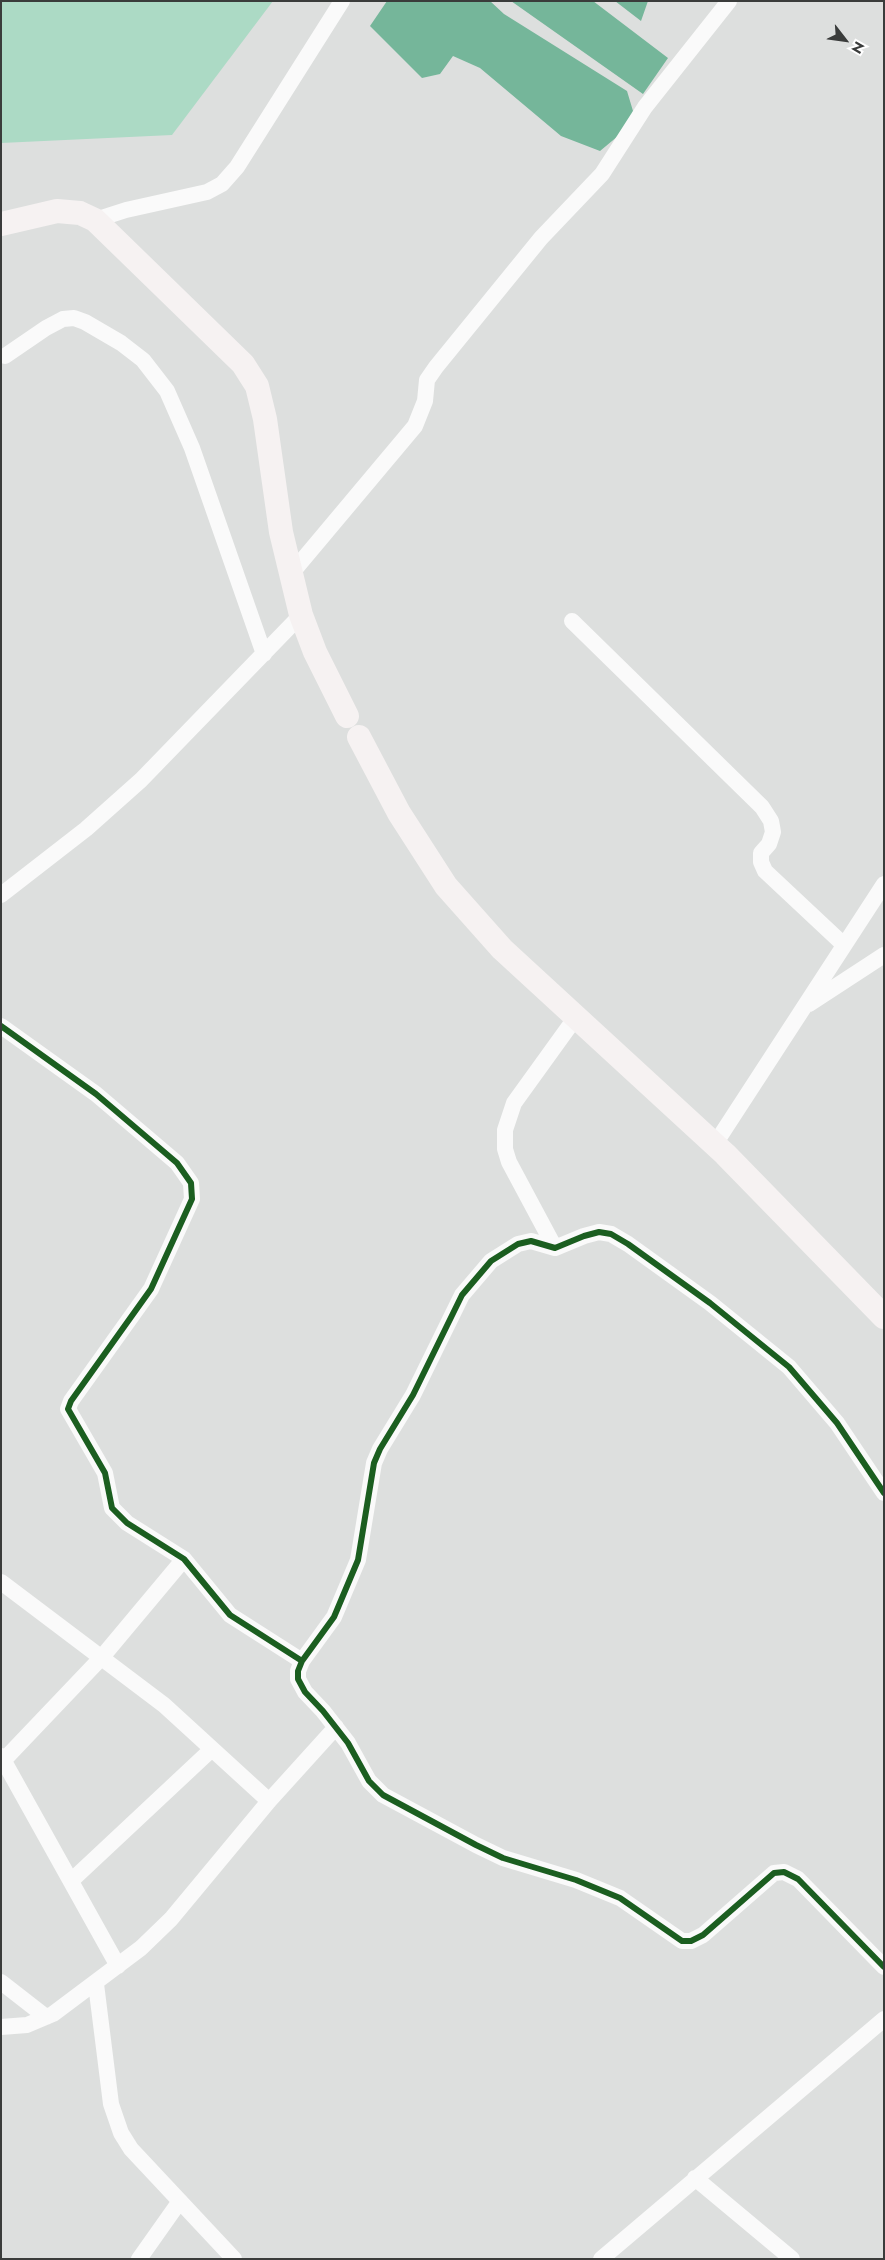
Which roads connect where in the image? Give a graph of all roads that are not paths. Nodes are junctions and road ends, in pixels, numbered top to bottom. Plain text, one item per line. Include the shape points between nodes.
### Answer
1 (342, 1) edge
2 (729, 1) edge
3 (95, 220) junction
4 (1, 224) edge
5 (5, 356) dead end
6 (290, 575) junction
7 (301, 615) junction
8 (572, 621) dead end
9 (264, 654) junction
10 (347, 716) dead end
11 (358, 737) dead end
12 (884, 884) edge
13 (2, 892) edge
14 (844, 945) junction
15 (884, 955) edge
16 (803, 1008) junction
17 (576, 1017) junction
18 (1, 1026) edge
19 (714, 1144) junction
20 (555, 1248) junction
21 (884, 1317) edge
22 (884, 1493) edge
23 (184, 1559) junction
24 (1, 1582) edge
25 (102, 1657) junction
26 (302, 1661) junction
27 (336, 1727) junction
28 (212, 1749) junction
29 (3, 1758) edge
30 (269, 1801) junction
31 (71, 1881) junction
32 (118, 1966) junction
33 (884, 1967) edge
34 (1, 1982) edge
35 (96, 1984) junction
36 (46, 2017) junction
37 (884, 2019) edge
38 (1, 2027) edge
39 (694, 2178) junction
40 (180, 2202) junction
41 (139, 2259) edge
42 (234, 2259) edge
43 (601, 2259) edge
44 (792, 2259) edge

1 - 3 street via 237,166 222,184 207,192
2 - 6 street via 645,107 602,174 541,238 436,367 427,380 422,412 414,426
3 - 4 main road via 80,213 57,211
3 - 6 main road via 227,347 258,386
5 - 9 street via 46,328 63,319 74,318 121,343 149,367 167,391 192,448
6 - 7 main road
7 - 9 street
7 - 10 main road via 315,652
8 - 14 street via 762,807 771,821 773,832 761,853 760,862 765,871
9 - 13 street via 141,780 86,829
11 - 17 main road via 399,813 446,886 502,949
12 - 14 street
14 - 16 street
15 - 16 street
16 - 19 street
17 - 19 main road
17 - 20 street via 514,1103 505,1130 505,1150 510,1162
18 - 23 street via 96,1094 177,1163 191,1183 192,1199 151,1289 68,1409 105,1473 112,1508 127,1523
19 - 21 main road
20 - 22 street via 599,1232 611,1234 710,1303 789,1367 837,1423
20 - 26 street via 531,1241 518,1244 491,1260 462,1295 413,1395 380,1449 374,1463 358,1560 334,1617
23 - 25 street
23 - 26 street via 230,1615
24 - 25 street
25 - 28 street via 164,1705
25 - 29 street
26 - 27 street via 298,1679 305,1692
27 - 30 street
27 - 33 street via 369,1781 405,1809 503,1858 620,1898 682,1941 703,1935 774,1873 784,1872 798,1879
28 - 30 street
28 - 31 street
29 - 31 street
30 - 32 street via 171,1920
31 - 32 street
32 - 35 street
34 - 36 street
35 - 36 street
35 - 40 street via 111,2104 121,2132 130,2149
36 - 38 street via 27,2025
37 - 39 street
39 - 43 street
39 - 44 street
40 - 41 street
40 - 42 street

